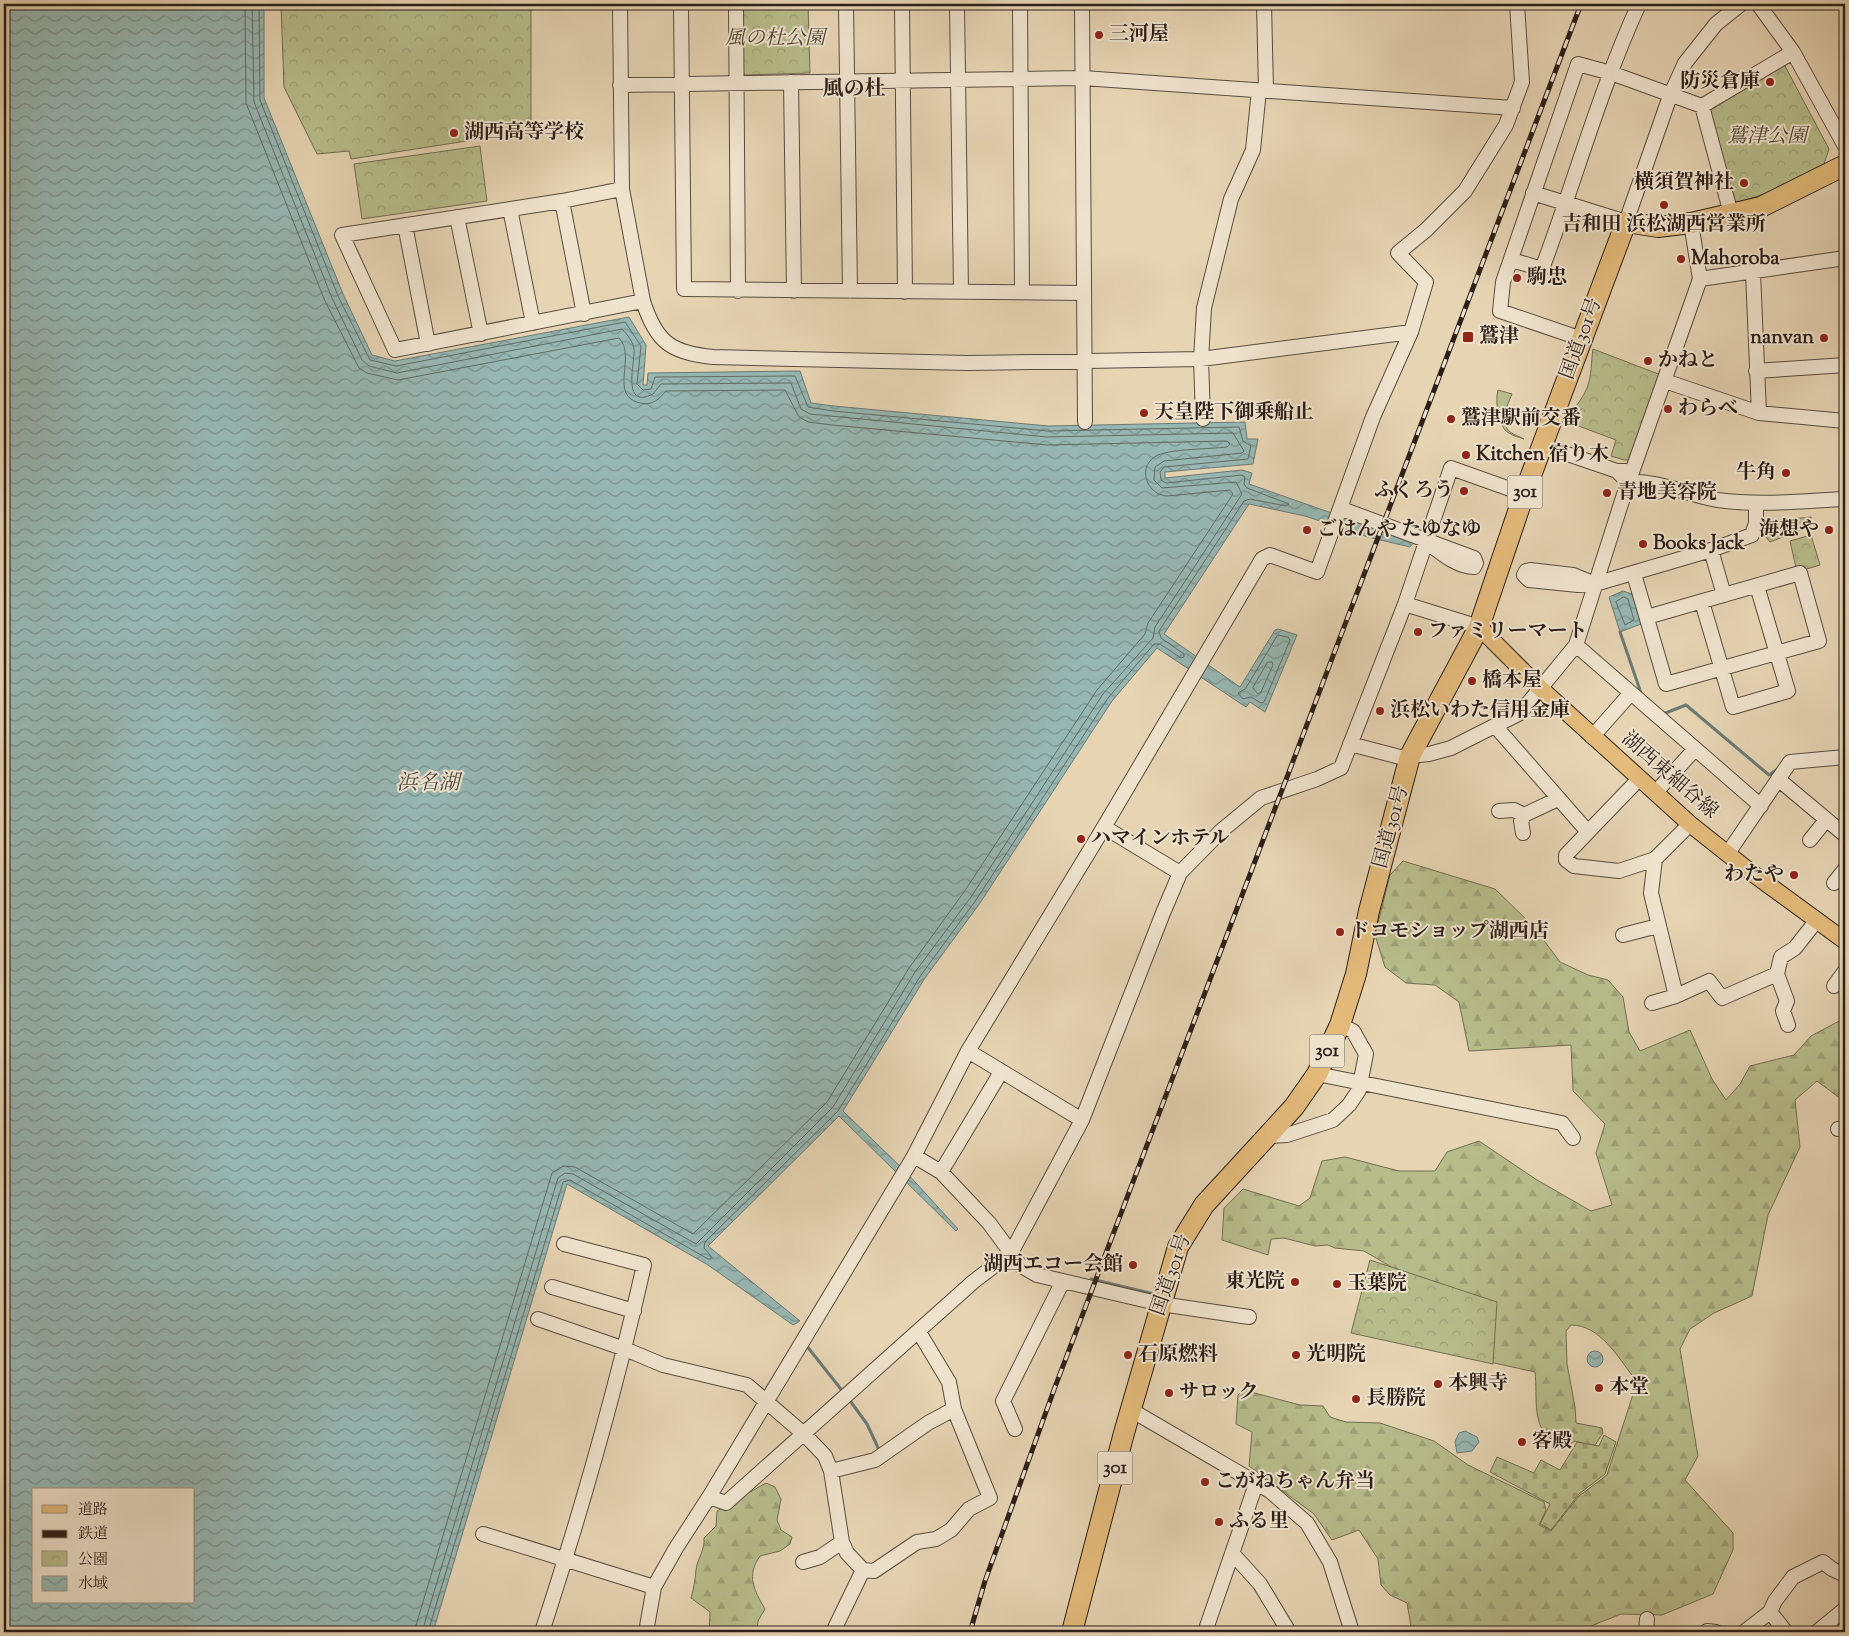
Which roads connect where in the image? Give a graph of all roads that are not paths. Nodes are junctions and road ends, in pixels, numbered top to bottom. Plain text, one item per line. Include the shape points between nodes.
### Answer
1 (620, 4) edge
2 (680, 4) edge
3 (736, 4) edge
4 (846, 4) edge
5 (902, 4) edge
6 (957, 4) edge
7 (1020, 4) edge
8 (1082, 4) edge
9 (1517, 4) edge
10 (1639, 4) edge
11 (1741, 4) edge
12 (1758, 4) edge
13 (1268, 5) edge
14 (1793, 52) junction
15 (1611, 73) junction
16 (1083, 78) junction
17 (958, 80) junction
18 (1020, 80) junction
19 (903, 81) junction
20 (791, 82) junction
21 (848, 82) junction
22 (735, 83) junction
23 (681, 84) junction
24 (620, 85) junction
25 (1263, 90) junction
26 (1670, 96) junction
27 (1702, 106) junction
28 (1513, 108) junction
29 (1845, 146) edge
30 (1845, 166) edge
31 (622, 189) junction
32 (1533, 193) junction
33 (562, 201) junction
34 (1567, 204) junction
35 (510, 209) junction
36 (1731, 214) junction
37 (457, 217) junction
38 (1626, 222) junction
39 (1692, 223) junction
40 (405, 225) junction
41 (1845, 258) edge
42 (1512, 260) junction
43 (1753, 273) junction
44 (1700, 279) junction
45 (738, 291) junction
46 (794, 291) junction
47 (850, 292) junction
48 (905, 292) junction
49 (961, 292) junction
50 (1022, 292) junction
51 (1084, 293) junction
52 (643, 301) junction
53 (584, 314) junction
54 (533, 323) junction
55 (1411, 332) junction
56 (481, 334) junction
57 (1582, 339) junction
58 (428, 344) junction
59 (1201, 359) junction
60 (1086, 362) junction
61 (1845, 365) edge
62 (1756, 371) junction
63 (1666, 381) junction
64 (1759, 413) junction
65 (1203, 419) dead end
66 (1845, 421) edge
67 (1085, 422) dead end
68 (1544, 446) junction
69 (1630, 477) junction
70 (1524, 494) junction
71 (1845, 499) edge
72 (1756, 502) junction
73 (1342, 509) junction
74 (1425, 541) junction
75 (1711, 550) junction
76 (1634, 574) junction
77 (1595, 584) junction
78 (1757, 586) junction
79 (1724, 595) junction
80 (1702, 602) junction
81 (1405, 604) junction
82 (1648, 617) junction
83 (1478, 627) junction
84 (1576, 646) junction
85 (1776, 653) junction
86 (1721, 668) junction
87 (1540, 688) junction
88 (1631, 693) junction
89 (1496, 727) junction
90 (1592, 737) junction
91 (1350, 744) junction
92 (1695, 749) junction
93 (1410, 756) junction
94 (1845, 757) edge
95 (1639, 779) junction
96 (1778, 779) junction
97 (1655, 793) junction
98 (1558, 799) junction
99 (1761, 806) junction
100 (1499, 811) dead end
101 (1524, 815) junction
102 (1826, 820) junction
103 (1690, 824) junction
104 (1104, 827) junction
105 (1588, 832) junction
106 (1523, 833) dead end
107 (1845, 835) edge
108 (1810, 840) dead end
109 (1728, 853) junction
110 (1656, 859) junction
111 (1845, 869) edge
112 (1180, 873) junction
113 (1834, 883) dead end
114 (1817, 920) junction
115 (1658, 926) junction
116 (1624, 935) dead end
117 (1845, 941) edge
118 (1845, 971) edge
119 (1777, 974) junction
120 (1834, 986) dead end
121 (1676, 996) junction
122 (1652, 1003) dead end
123 (1340, 1025) junction
124 (1788, 1025) dead end
125 (968, 1051) junction
126 (1001, 1072) junction
127 (1317, 1074) junction
128 (1360, 1082) junction
129 (1082, 1120) junction
130 (1269, 1136) junction
131 (1573, 1138) dead end
132 (914, 1156) junction
133 (940, 1172) junction
134 (564, 1244) dead end
135 (1011, 1253) junction
136 (1063, 1281) junction
137 (552, 1287) dead end
138 (1161, 1304) junction
139 (634, 1311) junction
140 (1249, 1317) dead end
141 (538, 1319) dead end
142 (919, 1332) junction
143 (625, 1348) junction
144 (766, 1401) junction
145 (954, 1409) junction
146 (1131, 1410) junction
147 (1015, 1429) dead end
148 (805, 1435) junction
149 (831, 1471) junction
150 (1256, 1484) junction
151 (709, 1497) junction
152 (483, 1534) dead end
153 (842, 1542) junction
154 (1232, 1553) junction
155 (565, 1561) junction
156 (803, 1562) dead end
157 (864, 1570) junction
158 (1845, 1575) edge
159 (654, 1587) junction
160 (1845, 1609) edge
161 (1770, 1612) junction
162 (1284, 1628) edge
163 (542, 1632) edge
164 (646, 1632) edge
165 (833, 1632) edge
166 (1072, 1632) edge
167 (1205, 1632) edge
168 (1352, 1632) edge
169 (1744, 1632) edge
170 (1786, 1632) edge
171 (1817, 1632) edge

1 - 24 street
2 - 23 street
3 - 22 street
4 - 21 street
5 - 19 street
6 - 17 street
7 - 18 street
8 - 16 street
9 - 28 street via 1522,82
10 - 15 street
11 - 26 street via 1702,40 1685,63
12 - 14 street
13 - 25 street
14 - 27 street
14 - 29 street
15 - 26 street
15 - 32 street via 1578,64
15 - 34 street
16 - 18 street
16 - 25 street
16 - 51 street
17 - 18 street
17 - 19 street
17 - 49 street
18 - 50 street
19 - 21 street
19 - 48 street
20 - 21 street
20 - 22 street
20 - 46 street
21 - 47 street
22 - 23 street
22 - 45 street
23 - 24 street
23 - 45 street via 684,290
24 - 31 street
25 - 28 street
25 - 59 street via 1253,150 1231,199 1204,308
26 - 27 street
26 - 38 street
27 - 36 street
28 - 55 street via 1465,191 1398,253 1426,282
30 - 36 highway via 1762,207
31 - 33 street
31 - 52 street
32 - 34 street
32 - 42 street
33 - 35 street
33 - 53 street
34 - 38 street
34 - 42 street via 1542,269
35 - 37 street
35 - 54 street
36 - 39 highway
37 - 40 street
37 - 56 street
38 - 39 highway via 1658,227
38 - 57 highway, 国道301号 / 301
39 - 44 street
40 - 58 street
40 - 58 street via 342,235 395,350
41 - 43 street
42 - 57 street via 1503,282 1500,311
43 - 44 street
43 - 62 street
44 - 63 street
45 - 46 street
46 - 47 street
47 - 48 street
48 - 49 street
49 - 50 street
50 - 51 street
51 - 60 street
52 - 53 street
52 - 60 street via 648,318 663,341 690,355 906,363
53 - 54 street
54 - 56 street
55 - 59 street
55 - 73 street via 1373,417
56 - 58 street
57 - 68 highway, 国道301号 / 301
59 - 60 street
59 - 65 street
60 - 67 street
61 - 62 street
62 - 64 street
63 - 64 street
63 - 69 street
64 - 66 street
68 - 69 street
68 - 70 highway, 国道301号 / 301
69 - 72 street via 1718,500
69 - 77 street
70 - 74 street via 1451,468
70 - 83 highway, 国道301号 / 301
71 - 72 street
72 - 75 street via 1756,523 1752,535
73 - 74 street
73 - 104 street via 1318,572 1270,556 1262,560
74 - 81 street
75 - 76 street
75 - 79 street
76 - 77 street
76 - 82 street
77 - 84 street
78 - 79 street
78 - 85 street
78 - 85 street via 1800,573 1819,641
79 - 80 street
80 - 82 street
80 - 86 street
81 - 83 street
81 - 91 street
82 - 86 street via 1666,684
83 - 87 main road, 湖西東細谷線
83 - 93 highway, 国道301号 / 301
84 - 87 street
84 - 88 street
85 - 86 street
85 - 86 street via 1788,691 1733,707
87 - 89 street via 1520,713
87 - 90 main road, 湖西東細谷線
88 - 90 street
88 - 92 street
89 - 93 street via 1451,748
89 - 98 street
90 - 95 main road, 湖西東細谷線
91 - 93 street via 1400,757
91 - 112 street via 1341,768 1261,798 1221,831
92 - 97 street
92 - 99 street
93 - 123 highway, 国道301号 / 301 via 1369,911 1356,974
94 - 96 street via 1793,760
95 - 97 main road, 湖西東細谷線
95 - 105 street
96 - 99 street
96 - 102 street
97 - 103 main road, 湖西東細谷線
98 - 101 street
98 - 105 street
99 - 109 street
100 - 101 street via 1514,810
101 - 106 street via 1521,821
102 - 107 street
102 - 108 street
103 - 109 main road, 湖西東細谷線
103 - 110 street
104 - 112 street
104 - 125 street
105 - 110 street via 1566,855 1566,860 1574,866 1619,871
109 - 114 main road, 湖西東細谷線
110 - 115 street via 1651,893
111 - 113 street
112 - 129 street
114 - 117 main road, 湖西東細谷線
114 - 119 street via 1795,948 1781,957
115 - 116 street
115 - 121 street
118 - 120 street
119 - 121 street via 1722,998 1709,981
119 - 124 street via 1787,1001 1783,1010
121 - 122 street
123 - 127 highway, 国道301号 / 301
123 - 128 street via 1353,1031 1366,1054
125 - 126 street
125 - 132 street
126 - 129 street
126 - 133 street
127 - 128 street
127 - 130 highway, 国道301号 / 301
128 - 130 street via 1359,1090 1349,1105 1333,1120 1287,1135
128 - 131 street via 1479,1100 1562,1123
129 - 135 street
130 - 138 highway, 国道301号 / 301 via 1204,1205 1189,1226 1178,1247
132 - 133 street
132 - 144 street
133 - 135 street via 989,1224
134 - 139 street via 644,1265
135 - 136 street via 1020,1264 1037,1275
135 - 142 street via 973,1282
136 - 138 street
136 - 147 street via 1004,1401
137 - 139 street
138 - 140 street
138 - 146 highway, 国道301号 / 301
139 - 143 street
141 - 143 street
142 - 145 street via 949,1382
142 - 148 street
143 - 144 street via 663,1364 746,1385
143 - 155 street
144 - 148 street
144 - 151 street
145 - 149 street via 875,1460
145 - 157 street via 990,1498 969,1509 950,1530 936,1539 917,1542 874,1570
146 - 150 street
146 - 166 highway, 国道301号 / 301
148 - 149 street via 825,1456
148 - 151 street via 726,1503
149 - 153 street
150 - 154 street
150 - 168 street via 1283,1500 1317,1537 1330,1562
151 - 159 street
152 - 155 street
153 - 156 street via 820,1557
153 - 157 street via 847,1553
154 - 162 street via 1260,1584
154 - 167 street
155 - 159 street
155 - 163 street
157 - 165 street
158 - 161 street via 1823,1562 1793,1577 1774,1601
159 - 164 street
160 - 171 street
161 - 169 street
161 - 170 street

